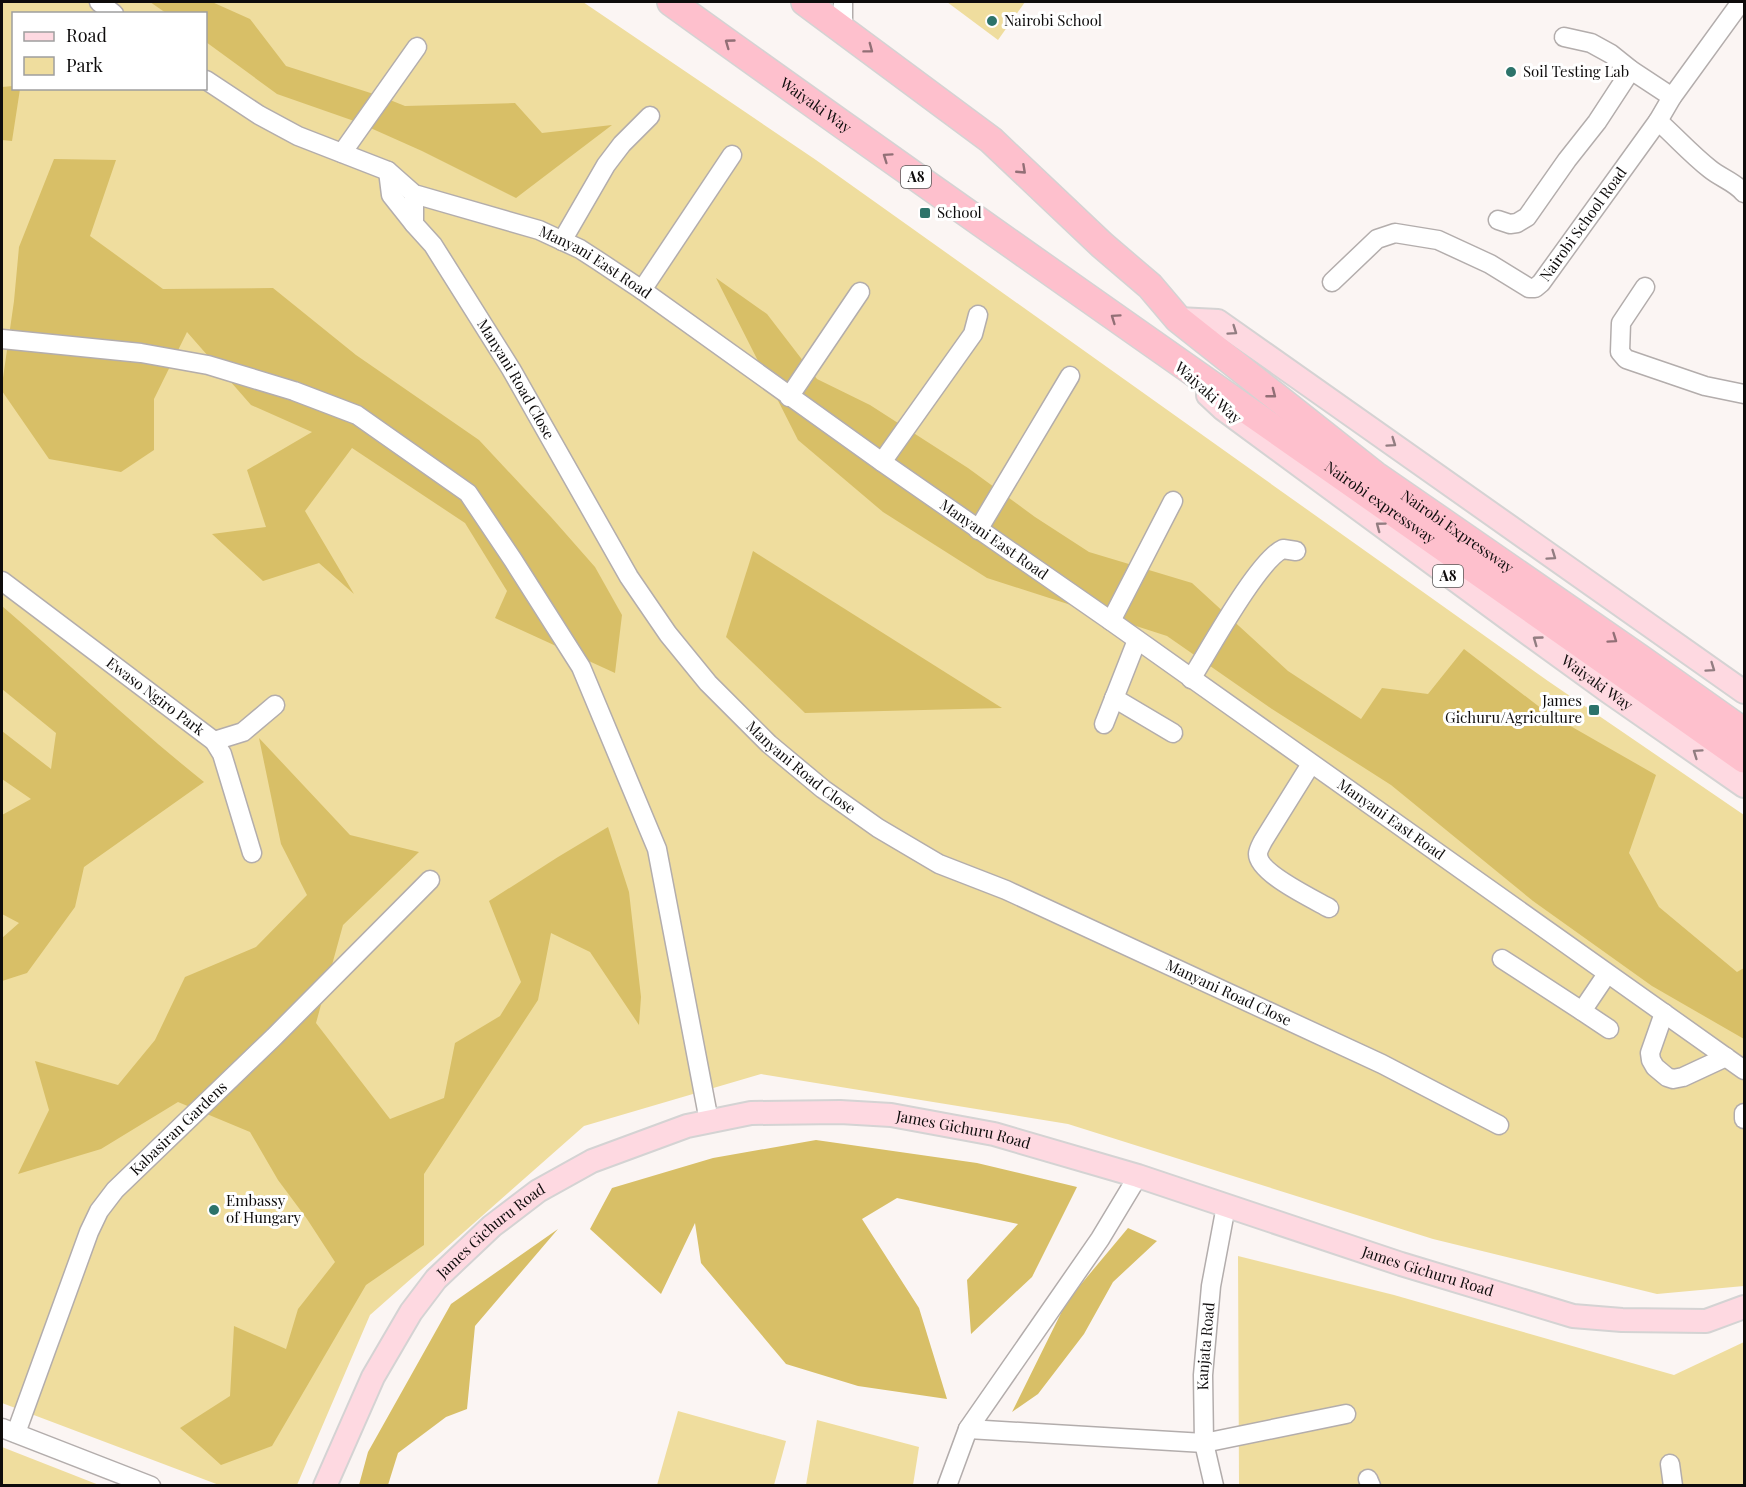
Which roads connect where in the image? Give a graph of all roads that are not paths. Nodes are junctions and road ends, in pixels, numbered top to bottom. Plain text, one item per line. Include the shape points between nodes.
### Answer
1 (99, 2) edge
2 (671, 2) edge
3 (805, 2) edge
4 (843, 2) edge
5 (1741, 2) edge
6 (112, 12) edge
7 (843, 29) junction
8 (1564, 37) dead end
9 (417, 47) dead end
10 (1630, 70) junction
11 (207, 81) edge
12 (1672, 98) junction
13 (650, 116) dead end
14 (1658, 121) junction
15 (342, 153) junction
16 (732, 155) dead end
17 (388, 171) junction
18 (1744, 193) edge
19 (421, 196) junction
20 (1498, 220) dead end
21 (420, 230) junction
22 (562, 241) junction
23 (1332, 282) dead end
24 (1645, 287) dead end
25 (642, 290) junction
26 (860, 292) dead end
27 (978, 315) dead end
28 (1178, 319) junction
29 (2, 339) edge
30 (1162, 352) junction
31 (1070, 376) dead end
32 (1744, 394) edge
33 (789, 397) junction
34 (882, 462) junction
35 (1173, 501) dead end
36 (978, 530) junction
37 (1296, 551) dead end
38 (2, 581) edge
39 (1111, 621) junction
40 (1137, 640) junction
41 (1191, 679) junction
42 (1744, 692) edge
43 (1114, 698) junction
44 (275, 705) dead end
45 (1104, 724) dead end
46 (1744, 732) edge
47 (1173, 733) dead end
48 (214, 741) junction
49 (1744, 759) edge
50 (1311, 764) junction
51 (1744, 786) edge
52 (252, 853) dead end
53 (430, 880) dead end
54 (1329, 908) dead end
55 (1502, 959) dead end
56 (1607, 974) junction
57 (1582, 1011) junction
58 (1664, 1013) junction
59 (1609, 1029) dead end
60 (1726, 1057) junction
61 (1744, 1067) edge
62 (1744, 1113) edge
63 (1744, 1119) edge
64 (709, 1121) junction
65 (1499, 1125) dead end
66 (1138, 1176) junction
67 (1226, 1206) junction
68 (1744, 1306) edge
69 (1346, 1414) dead end
70 (968, 1429) junction
71 (9, 1430) edge
72 (1204, 1443) junction
73 (1670, 1464) dead end
74 (151, 1485) edge
75 (326, 1485) edge
76 (947, 1485) edge
77 (1214, 1485) edge
78 (1673, 1485) edge

1 - 6 street
30 -> 2 highway, Waiyaki Way / A8
3 - 7 highway
4 - 7 street
5 - 12 street
7 -> 28 highway via 991,140 1150,286
8 - 10 street via 1592,43
9 - 15 street
10 - 12 street
10 - 20 street via 1527,217 1510,224
11 - 15 street, Manyani East Road via 298,136
12 - 14 street
13 - 22 street via 606,165
14 - 18 street via 1713,172
14 - 23 street, Nairobi School Road via 1535,288 1438,240 1395,233 1377,239
15 - 17 street, Manyani East Road
16 - 25 street
17 - 19 street, Manyani East Road
17 - 21 street, Manyani Road Close via 391,195
19 - 21 street via 425,223
19 - 22 street, Manyani East Road via 539,230
21 - 65 street, Manyani Road Close via 511,369 629,577 708,683 768,744 832,796 939,864 1006,890 1382,1064
22 - 25 street, Manyani East Road
24 - 32 street via 1621,323 1620,352 1626,359 1706,386
25 - 33 street, Manyani East Road
26 - 33 street
27 - 34 street via 973,334
28 -> 42 main road via 1218,321
28 -> 46 highway, Nairobi Expressway via 1375,475
29 - 64 street via 141,353 208,365 294,391 357,415 468,493 581,667 657,849
30 - 49 highway, Nairobi expressway / A8
51 -> 30 main road, Waiyaki Way / A8 via 1223,409
31 - 36 street
33 - 34 street, Manyani East Road
34 - 36 street, Manyani East Road
35 - 39 street
36 - 39 street, Manyani East Road
37 - 41 street via 1283,549 1270,558
38 - 48 street, Ewaso Ngiro Park
39 - 40 street, Manyani East Road
40 - 41 street, Manyani East Road
40 - 43 street
41 - 50 street, Manyani East Road
43 - 45 street
43 - 47 street
44 - 48 street via 243,732
48 - 52 street, Ewaso Ngiro Park via 222,754
50 - 54 street via 1258,854 1269,872
50 - 56 street, Manyani East Road
53 - 71 street, Kabasiran Gardens via 115,1190 89,1232
55 - 57 street
56 - 57 street
56 - 58 street, Manyani East Road
57 - 59 street
58 - 60 street, Manyani East Road
58 - 60 street via 1650,1053 1655,1067 1667,1077 1683,1077
60 - 61 street, Manyani East Road
62 - 63 street
64 - 66 main road, James Gichuru Road via 751,1113 891,1115 994,1134
64 - 75 main road, James Gichuru Road via 592,1161 538,1191 492,1226 436,1280 411,1312 373,1377
66 - 67 main road, James Gichuru Road
66 - 70 street via 1100,1239
67 - 68 main road, James Gichuru Road via 1573,1316 1706,1321
67 - 72 street, Kanjata Road via 1210,1298 1203,1375
69 - 72 street
70 - 72 street
70 - 76 street
71 - 74 street
72 - 77 street, Kanjata Road
73 - 78 street

